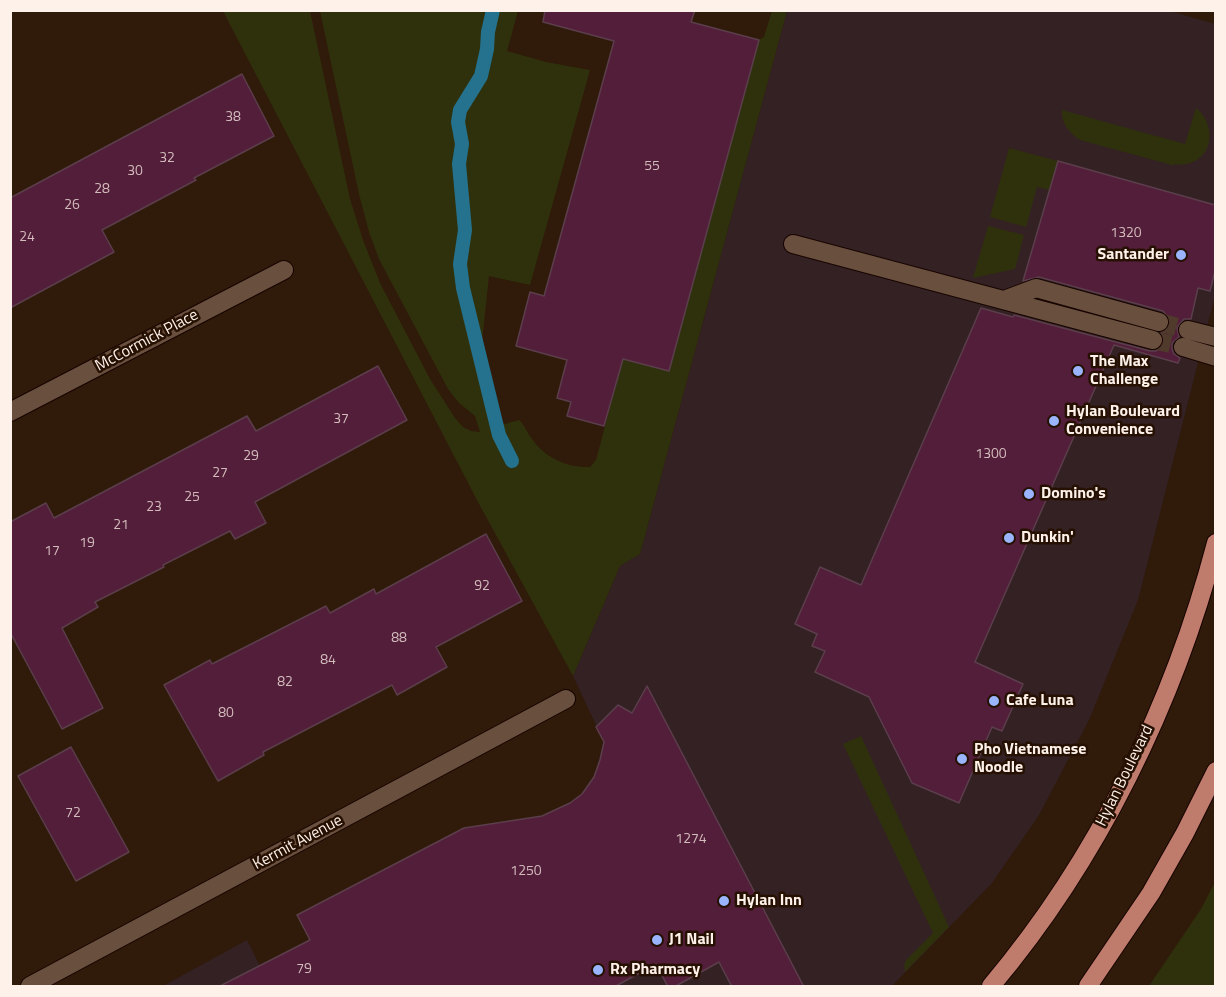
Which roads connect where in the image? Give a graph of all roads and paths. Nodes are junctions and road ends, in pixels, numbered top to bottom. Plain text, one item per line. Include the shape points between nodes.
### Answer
1 (793, 244) dead end
2 (284, 270) dead end
3 (1004, 300) junction
4 (1159, 322) tunnel mouth
5 (1188, 330) tunnel mouth
6 (1215, 337) edge
7 (1154, 340) tunnel mouth
8 (1183, 347) tunnel mouth
9 (1215, 357) edge
10 (10, 412) edge
11 (1215, 543) edge
12 (566, 699) dead end
13 (1215, 771) edge
14 (30, 987) edge
15 (991, 987) edge
16 (1088, 987) edge

1 - 3 street
2 - 10 street, McCormick Place
3 - 4 street via 1036,288
3 - 7 street
5 - 6 street
8 - 9 street
11 - 15 main road, Hylan Boulevard via 1178,660 1113,804 1060,894
12 - 14 street, Kermit Avenue
13 - 16 main road via 1151,893

